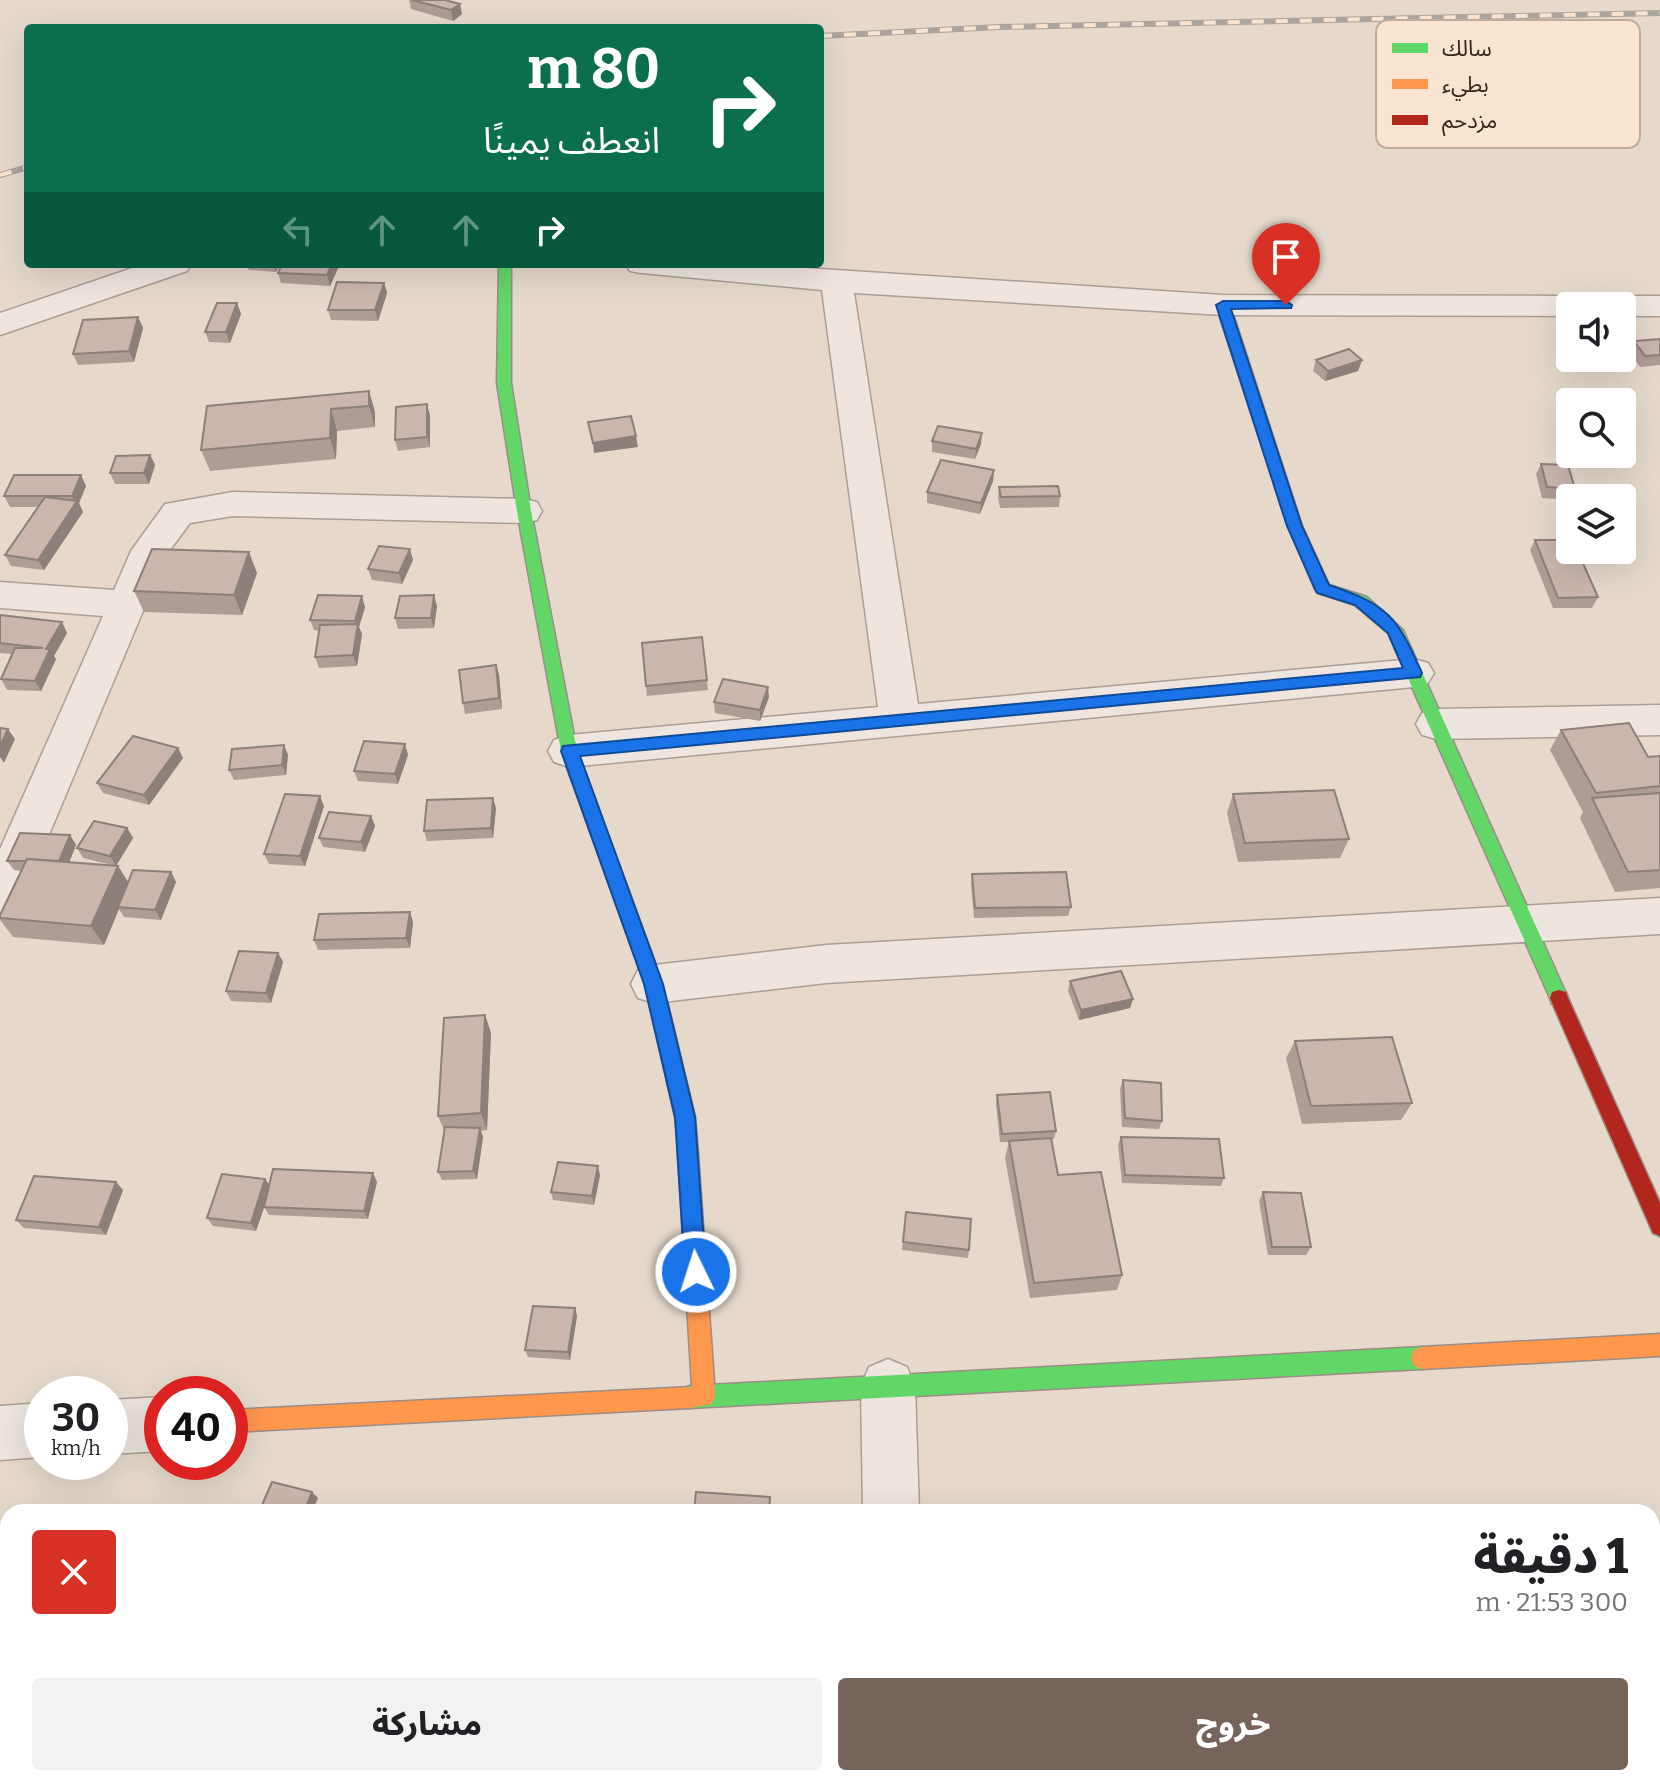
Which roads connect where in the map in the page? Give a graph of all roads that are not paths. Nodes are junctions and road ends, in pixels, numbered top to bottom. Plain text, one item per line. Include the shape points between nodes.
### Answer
1 (164, 268) edge
2 (505, 268) edge
3 (685, 268) edge
4 (837, 282) junction
5 (1223, 305) junction
6 (1556, 306) edge
7 (1636, 306) edge
8 (1660, 306) edge
9 (0, 325) edge
10 (524, 511) junction
11 (0, 595) edge
12 (128, 604) junction
13 (1414, 673) junction
14 (900, 719) junction
15 (1660, 720) edge
16 (1436, 724) junction
17 (569, 751) junction
18 (0, 899) edge
19 (1660, 916) edge
20 (1522, 921) junction
21 (654, 984) junction
22 (1660, 1226) edge
23 (1660, 1345) edge
24 (888, 1386) junction
25 (704, 1396) junction
26 (248, 1420) edge
27 (24, 1431) edge
28 (0, 1433) edge
29 (891, 1504) edge

1 - 9 street
2 - 10 street via 504,383
3 - 4 street
4 - 5 street
4 - 14 street
5 - 6 street
5 - 13 street via 1295,526 1323,589 1361,601 1395,630
7 - 8 street
10 - 12 street via 233,504 178,513 150,551
10 - 17 street
11 - 12 street
12 - 18 street
13 - 14 street
13 - 16 street
14 - 17 street
15 - 16 street
16 - 20 street
17 - 21 street
19 - 20 street
20 - 21 street via 826,964
20 - 22 street
21 - 25 street via 685,1117
23 - 24 street
24 - 25 street
24 - 29 street
25 - 26 street
27 - 28 street

